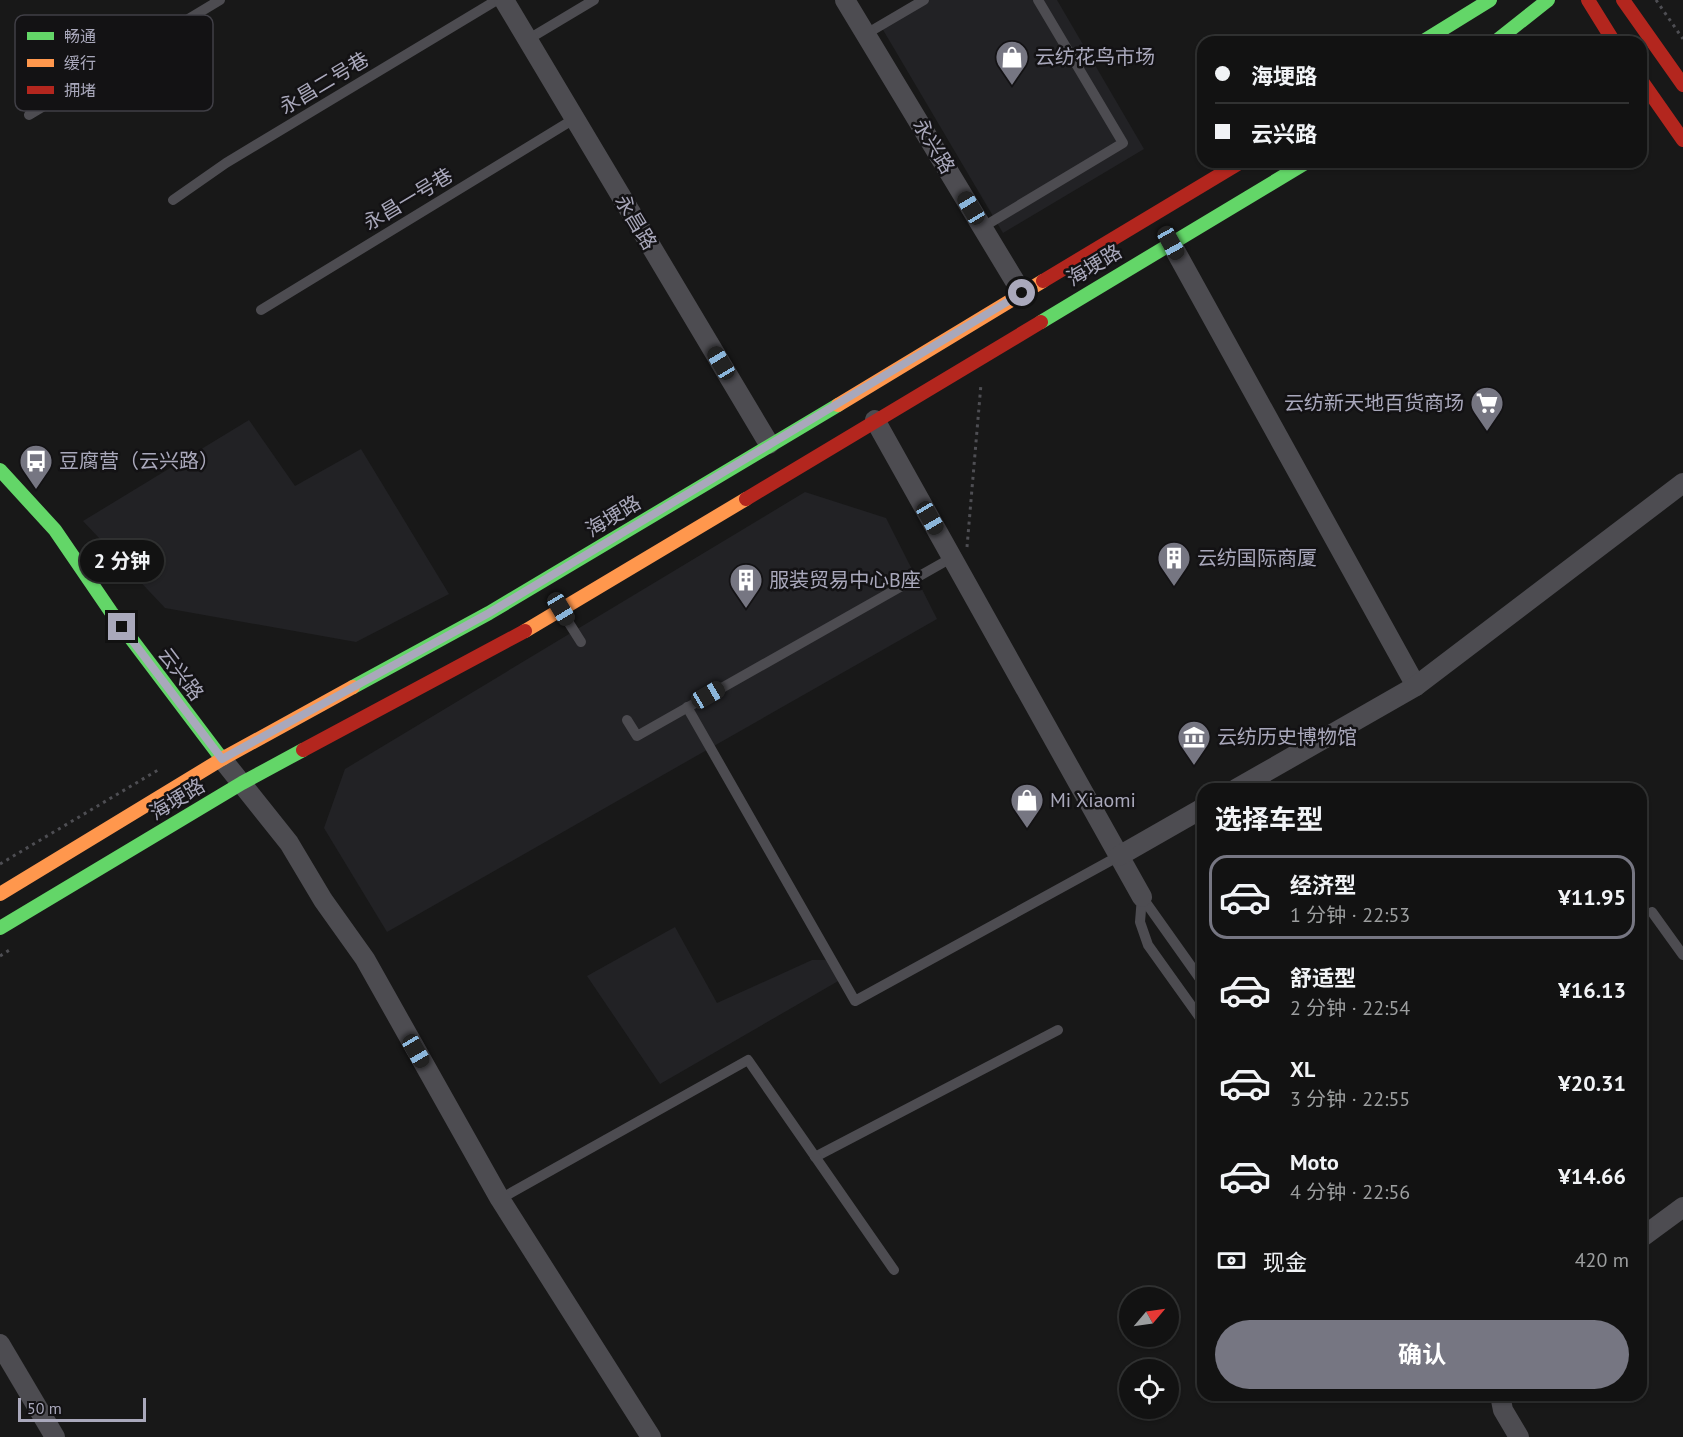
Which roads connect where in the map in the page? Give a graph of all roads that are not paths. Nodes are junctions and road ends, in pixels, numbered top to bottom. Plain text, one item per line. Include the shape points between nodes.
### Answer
1 (220, 0) edge
2 (497, 0) edge
3 (504, 0) edge
4 (594, 0) edge
5 (845, 0) edge
6 (924, 0) edge
7 (1038, 0) edge
8 (1490, 0) edge
9 (1548, 0) edge
10 (1588, 0) edge
11 (1623, 0) edge
12 (195, 15) edge
13 (866, 34) junction
14 (1432, 36) edge
15 (1503, 36) edge
16 (1610, 36) edge
17 (527, 40) junction
18 (1683, 85) edge
19 (1647, 89) edge
20 (36, 111) edge
21 (29, 115) dead end
22 (574, 119) junction
23 (1683, 140) edge
24 (1231, 168) edge
25 (1297, 168) edge
26 (173, 200) dead end
27 (983, 227) junction
28 (1171, 243) junction
29 (1022, 293) junction
30 (261, 310) dead end
31 (875, 420) junction
32 (769, 444) junction
33 (0, 470) edge
34 (1683, 483) edge
35 (960, 553) junction
36 (561, 609) junction
37 (581, 642) dead end
38 (1416, 686) junction
39 (687, 707) junction
40 (627, 720) dead end
41 (222, 759) junction
42 (242, 783) junction
43 (1246, 783) edge
44 (1197, 811) edge
45 (1119, 856) junction
46 (0, 894) edge
47 (1142, 897) junction
48 (1652, 912) dead end
49 (0, 928) edge
50 (1683, 955) edge
51 (1197, 975) edge
52 (1197, 1014) edge
53 (1058, 1030) dead end
54 (815, 1157) junction
55 (500, 1199) junction
56 (1683, 1207) edge
57 (1647, 1234) edge
58 (894, 1270) dead end
59 (0, 1344) edge
60 (1501, 1401) edge
61 (55, 1437) edge
62 (651, 1437) edge
63 (1519, 1437) edge

1 - 12 lane
2 - 26 lane, 永昌二号巷 via 226,163
3 - 17 street, 永昌路
4 - 17 lane
5 - 13 street, 永兴路
6 - 13 lane
7 - 27 lane via 1123,143
8 - 14 main road
9 - 15 main road
10 - 16 main road
11 - 18 main road
13 - 27 street, 永兴路
17 - 22 street, 永昌路
19 - 23 main road
20 - 21 lane
22 - 30 lane, 永昌一号巷
22 - 32 street, 永昌路
24 - 29 main road, 海埂路
25 - 28 main road, 海埂路
27 - 29 street, 永兴路
28 - 31 main road, 海埂路
28 - 38 street
29 - 32 main road, 海埂路
31 - 35 street
31 - 36 main road, 海埂路
32 - 41 main road, 海埂路 via 499,607
33 - 41 main road, 云兴路 via 55,530 117,621
34 - 38 street
35 - 39 lane
35 - 45 street
36 - 37 lane
36 - 42 main road, 海埂路
38 - 43 street
39 - 40 lane via 637,736
39 - 45 lane via 855,1001
41 - 42 street
41 - 46 main road, 海埂路
42 - 49 main road, 海埂路
42 - 55 street via 289,843 365,959
44 - 45 street
45 - 47 street
47 - 51 lane
47 - 52 lane via 1140,922 1148,945
48 - 50 lane
53 - 54 lane
54 - 55 lane via 748,1060
54 - 58 lane
55 - 62 street
56 - 57 street
59 - 61 street
60 - 63 street

